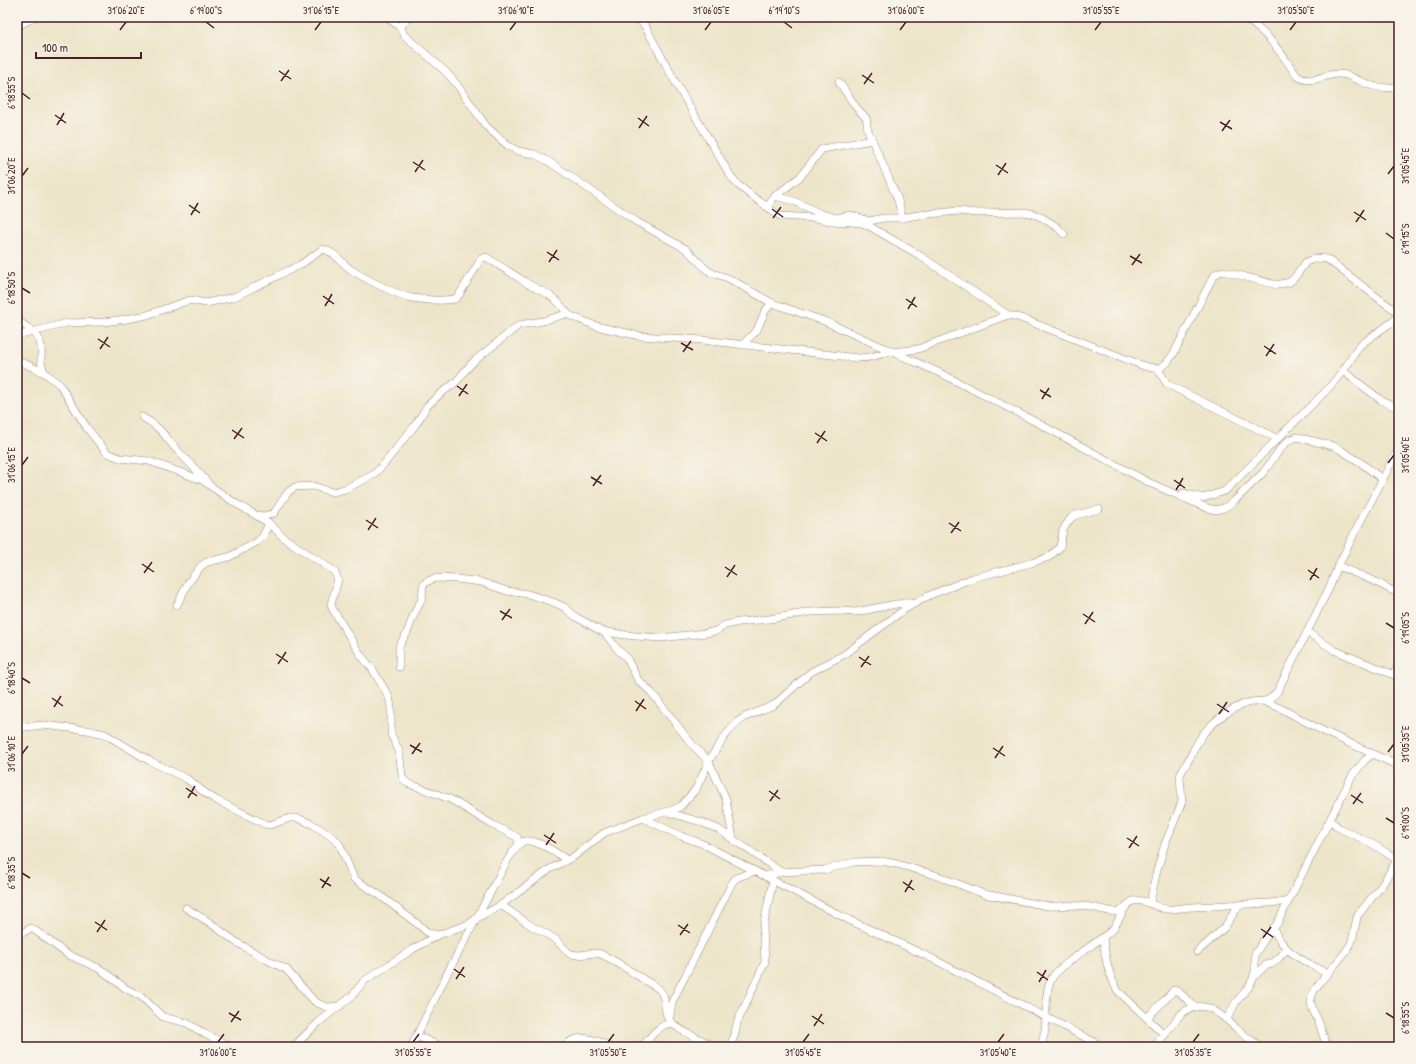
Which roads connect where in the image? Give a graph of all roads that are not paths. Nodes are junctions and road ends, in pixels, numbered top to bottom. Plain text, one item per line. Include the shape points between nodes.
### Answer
1 (34, 17) edge
2 (387, 17) edge
3 (409, 17) edge
4 (633, 17) edge
5 (1242, 17) edge
6 (17, 27) edge
7 (400, 28) junction
8 (839, 82) dead end
9 (1399, 86) edge
10 (872, 140) junction
11 (775, 196) junction
12 (767, 207) junction
13 (902, 218) junction
14 (1064, 234) dead end
15 (772, 303) junction
16 (1399, 312) edge
17 (569, 315) junction
18 (1008, 315) junction
19 (1399, 317) edge
20 (17, 320) edge
21 (34, 332) junction
22 (17, 336) edge
23 (742, 345) junction
24 (890, 352) junction
25 (17, 360) edge
26 (1158, 369) junction
27 (1343, 371) junction
28 (45, 373) junction
29 (1399, 409) edge
30 (142, 417) dead end
31 (1278, 439) junction
32 (1399, 448) edge
33 (1382, 479) junction
34 (1150, 483) junction
35 (214, 489) junction
36 (1099, 509) dead end
37 (254, 515) junction
38 (269, 523) junction
39 (1338, 566) junction
40 (1399, 594) edge
41 (915, 602) junction
42 (178, 605) dead end
43 (604, 632) junction
44 (1307, 632) junction
45 (1399, 664) edge
46 (399, 667) dead end
47 (1397, 676) edge
48 (1277, 692) junction
49 (1265, 702) junction
50 (1280, 708) junction
51 (17, 728) edge
52 (1373, 754) junction
53 (709, 762) junction
54 (1399, 766) edge
55 (667, 812) junction
56 (643, 818) junction
57 (1330, 820) junction
58 (733, 839) junction
59 (520, 844) junction
60 (566, 859) junction
61 (1398, 860) edge
62 (755, 870) junction
63 (781, 872) junction
64 (769, 878) junction
65 (1289, 900) junction
66 (1150, 903) junction
67 (501, 905) junction
68 (1239, 905) junction
69 (186, 908) dead end
70 (1125, 908) junction
71 (477, 918) junction
72 (1273, 928) junction
73 (17, 934) edge
74 (438, 935) junction
75 (1103, 938) junction
76 (1287, 949) junction
77 (1197, 952) dead end
78 (1328, 974) junction
79 (1254, 978) junction
80 (341, 1006) junction
81 (1195, 1007) junction
82 (1046, 1018) junction
83 (1147, 1018) junction
84 (1227, 1019) junction
85 (671, 1021) junction
86 (1165, 1035) junction
87 (416, 1036) junction
88 (1258, 1045) dead end
89 (232, 1047) edge
90 (293, 1047) edge
91 (411, 1047) edge
92 (442, 1047) edge
93 (565, 1047) edge
94 (610, 1047) edge
95 (642, 1047) edge
96 (717, 1047) edge
97 (730, 1047) edge
98 (1040, 1047) edge
99 (1104, 1047) edge
100 (1154, 1047) edge
101 (1327, 1047) edge

1 - 6 street
2 - 7 street
3 - 7 street
4 - 12 street via 645,26 730,175 738,185
5 - 9 street via 1269,39 1300,78 1308,80 1338,73 1372,86
7 - 15 street via 404,36 446,72 486,126 506,145 548,161 637,222 686,249 707,270 728,278
8 - 10 street via 866,118
10 - 11 street via 822,149 800,177
10 - 13 street via 898,200
11 - 12 street
11 - 13 street via 837,218 851,216 869,221
12 - 18 street via 780,216 862,223 919,255
13 - 14 street via 958,211 1025,212 1041,217
15 - 23 street via 765,311 757,330
15 - 24 street via 824,321
16 - 26 street via 1382,302 1328,259 1315,258 1306,262 1286,284 1277,285 1223,271 1213,277 1174,353 1167,363
17 - 21 street via 548,294 486,257 481,259 455,299 425,299 406,296 383,286 351,269 323,249 300,265 228,299 206,303 190,300 147,315 103,322 67,323
17 - 23 street via 596,326 640,336
17 - 37 street via 563,314 519,325 474,361 456,382 427,406 384,464 368,479 332,492 313,486 295,488 288,492 274,512 264,516
18 - 24 street via 918,349
18 - 26 street
19 - 27 street via 1360,345
20 - 21 street
21 - 22 street
21 - 28 street via 41,343 40,361
23 - 24 street via 858,358 870,358
24 - 34 street via 954,380
25 - 28 street
26 - 31 street via 1167,384 1184,394
27 - 29 street via 1381,400
27 - 31 street
28 - 35 street via 60,386 87,428 107,453 120,458 149,460 202,480
30 - 35 street via 163,432
31 - 34 street via 1225,492 1203,498 1194,497
32 - 33 street
33 - 34 street via 1333,446 1297,437 1288,441 1263,473 1224,508 1207,508
33 - 39 street
35 - 37 street
36 - 41 street via 1073,516 1063,530 1060,547 1049,557 973,578
37 - 38 street
38 - 42 street via 257,542 230,557 207,562 201,566 188,583
38 - 59 street via 284,538 337,576 332,608 389,697 391,734 399,751 403,779 407,783 450,799 516,836
39 - 40 street
39 - 44 street
41 - 43 street via 856,612 811,612 738,622 725,625 716,631 660,638
41 - 53 street via 845,654 811,672 774,705 737,722
43 - 46 street via 576,617 564,607 528,594 507,591 481,582 435,578 423,586 422,599 408,633 399,646
43 - 53 street via 626,657 638,680
44 - 47 street via 1334,650
44 - 48 street
45 - 47 street
48 - 49 street
48 - 50 street via 1276,699
49 - 50 street
49 - 66 street via 1247,703 1229,711 1203,734 1180,776 1182,802 1165,844
50 - 52 street
51 - 74 street via 43,725 105,734 150,761 187,779 208,795 265,824 273,825 293,818 312,824 338,841 354,879 378,894 424,930
52 - 54 street
52 - 57 street via 1352,776
53 - 55 street via 696,789 681,806
53 - 58 street via 726,799
55 - 56 street
55 - 58 street via 711,826
56 - 60 street via 604,833 573,857
56 - 62 street
57 - 61 street via 1339,828 1371,843
57 - 65 street
58 - 63 street
59 - 60 street via 525,841 537,842
59 - 71 street
60 - 67 street
61 - 78 street via 1358,915 1350,945
62 - 64 street
62 - 85 street via 736,878 732,883 672,1002
63 - 64 street
63 - 70 street via 824,870 854,862 882,862 935,875 984,894 1056,907 1084,906 1114,912
64 - 82 street
64 - 97 street via 763,928 766,962 737,1023
65 - 68 street
65 - 72 street
66 - 68 street via 1167,909
66 - 70 street via 1135,901
67 - 71 street
67 - 85 street via 552,937 570,954 601,954 659,989 663,993
68 - 77 street via 1224,928
69 - 80 street via 236,942 286,969 315,1002 327,1007
70 - 75 street via 1117,925
71 - 74 street via 469,924
71 - 87 street
72 - 76 street
72 - 79 street via 1255,954
73 - 89 street via 33,929 71,956 100,968 142,998 163,1017 186,1023
74 - 80 street via 364,981
75 - 82 street via 1055,974 1047,994
75 - 83 street via 1113,983
76 - 78 street
76 - 79 street
78 - 101 street via 1314,992 1311,1001
79 - 84 street
80 - 90 street via 318,1023
81 - 83 street via 1186,997 1174,990
81 - 84 street via 1207,1007
81 - 86 street via 1181,1014
82 - 98 street
82 - 99 street
83 - 86 street
84 - 88 street
85 - 95 street via 660,1026
85 - 96 street via 685,1032
86 - 100 street
87 - 91 street
87 - 92 street
93 - 94 street via 573,1039 581,1038

